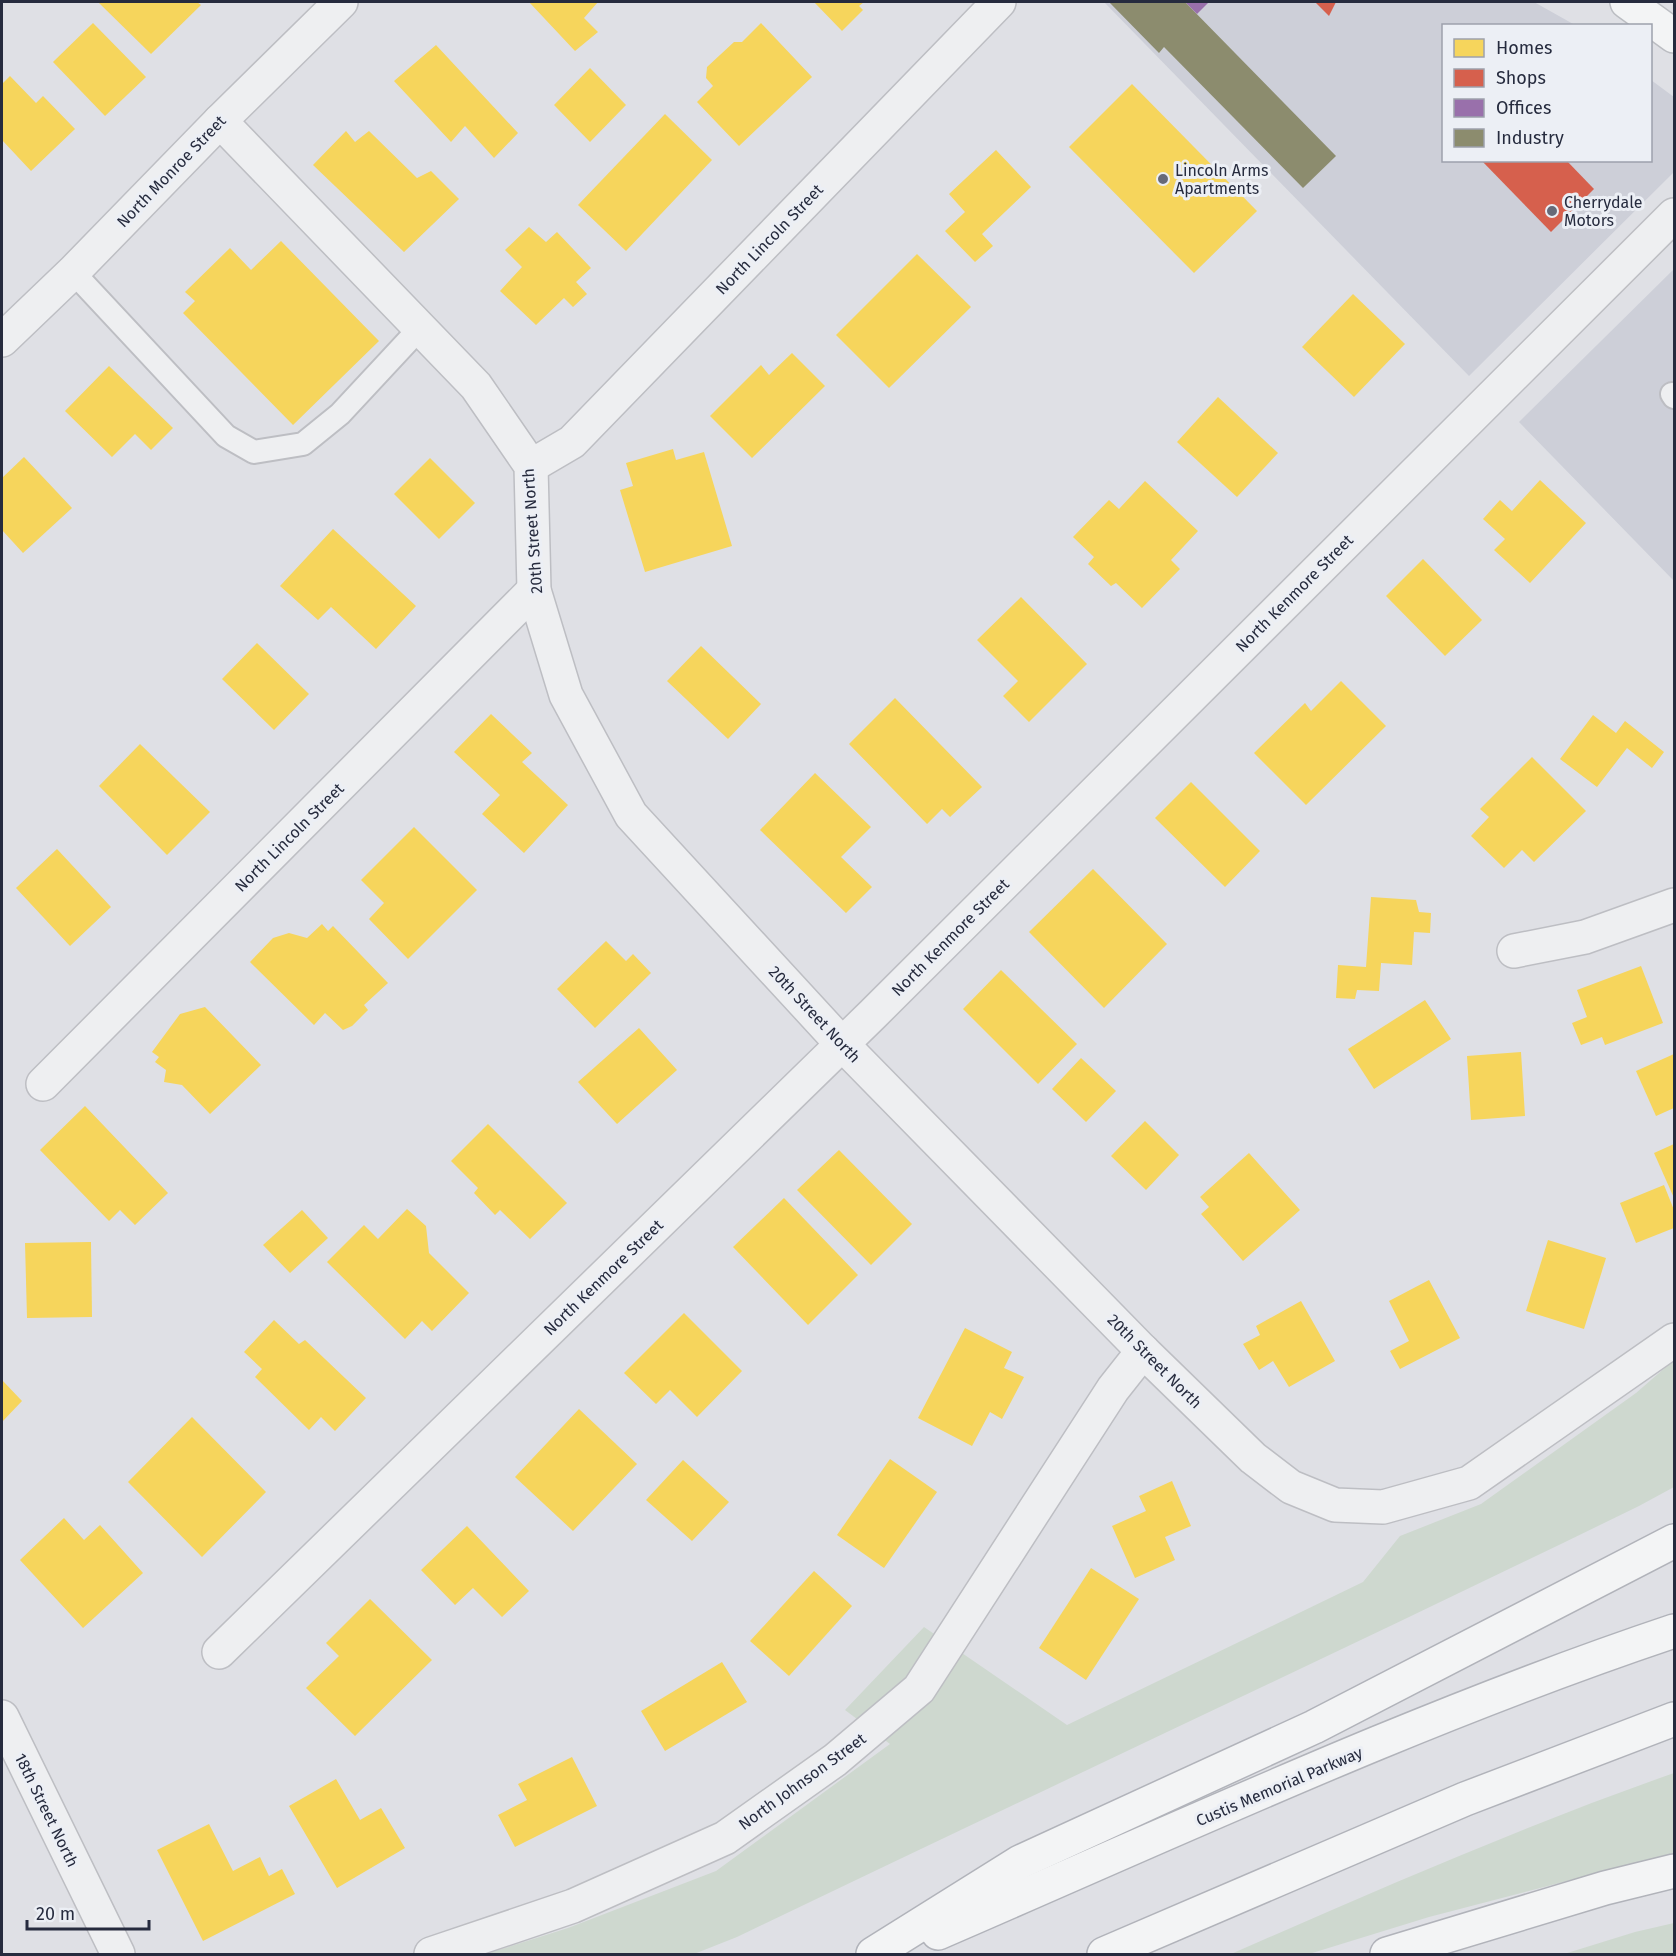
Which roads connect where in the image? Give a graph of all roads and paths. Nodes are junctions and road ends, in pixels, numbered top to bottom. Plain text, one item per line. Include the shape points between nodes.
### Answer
1 (341, 2) edge
2 (999, 2) edge
3 (1627, 2) edge
4 (1674, 36) edge
5 (220, 121) junction
6 (1674, 215) edge
7 (73, 272) junction
8 (420, 328) junction
9 (2, 340) edge
10 (531, 466) junction
11 (534, 590) junction
12 (1674, 905) edge
13 (1515, 951) dead end
14 (842, 1044) junction
15 (43, 1084) dead end
16 (1674, 1340) edge
17 (1143, 1351) junction
18 (1674, 1542) edge
19 (1674, 1631) edge
20 (219, 1652) dead end
21 (2, 1717) edge
22 (1674, 1719) edge
23 (1674, 1871) edge
24 (117, 1954) edge
25 (431, 1954) edge
26 (873, 1954) edge
27 (888, 1954) edge
28 (1104, 1954) edge
29 (1387, 1954) edge

1 - 5 street, North Monroe Street
2 - 10 street, North Lincoln Street via 572,442
3 - 4 main road
5 - 7 street, North Monroe Street
5 - 8 street, 20th Street North
6 - 14 street, North Kenmore Street
7 - 8 lane via 226,436 254,452 303,444 340,414
7 - 9 street, North Monroe Street
8 - 10 street, 20th Street North via 476,386
10 - 11 street, 20th Street North
11 - 14 street, 20th Street North via 566,695 631,814
11 - 15 street, North Lincoln Street
12 - 13 street via 1585,937
14 - 17 street, 20th Street North
14 - 20 street, North Kenmore Street
16 - 17 street, 20th Street North via 1469,1483 1383,1507 1335,1505 1291,1487 1253,1458
17 - 25 street, North Johnson Street via 1113,1389 919,1689 877,1725 835,1760 725,1838 573,1906
18 - 26 main road via 1314,1727 1020,1862
19 - 27 main road, Custis Memorial Parkway via 1412,1729
21 - 24 street, 18th Street North
22 - 28 main road via 1465,1799
23 - 29 main road

